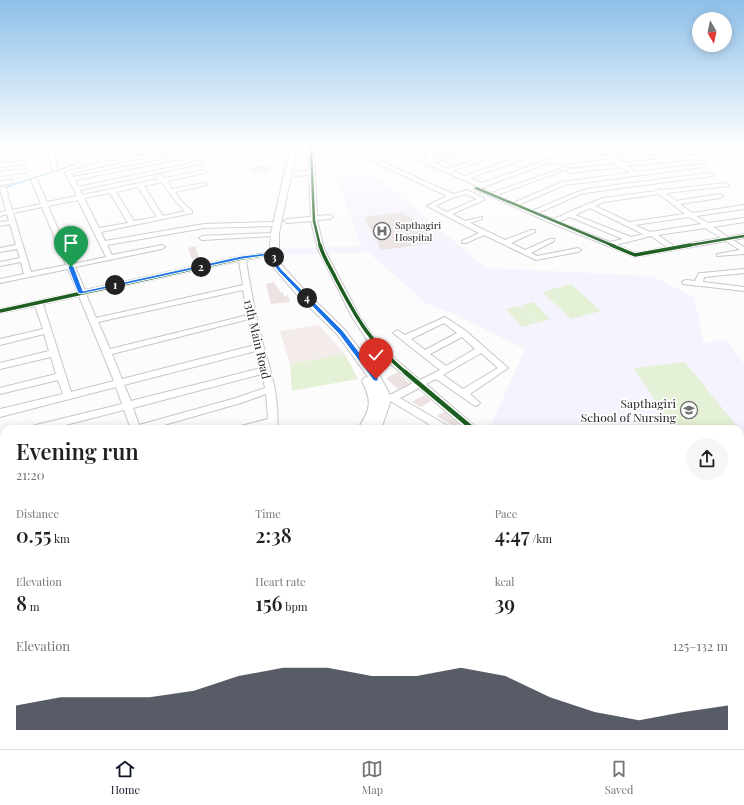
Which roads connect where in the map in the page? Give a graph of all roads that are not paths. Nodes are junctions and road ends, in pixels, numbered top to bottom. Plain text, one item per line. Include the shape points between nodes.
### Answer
1 (35, 183) edge
2 (73, 183) edge
3 (105, 183) edge
4 (154, 183) edge
5 (165, 183) edge
6 (283, 183) edge
7 (285, 183) edge
8 (312, 183) edge
9 (423, 183) edge
10 (476, 183) edge
11 (486, 183) edge
12 (527, 183) edge
13 (530, 183) edge
14 (564, 183) edge
15 (584, 183) edge
16 (640, 183) edge
17 (648, 183) edge
18 (204, 184) dead end
19 (1, 185) edge
20 (481, 185) junction
21 (726, 185) dead end
22 (140, 186) junction
23 (76, 189) junction
24 (592, 190) junction
25 (112, 191) junction
26 (171, 191) junction
27 (661, 192) junction
28 (536, 195) junction
29 (452, 196) junction
30 (493, 196) junction
31 (720, 196) dead end
32 (79, 197) junction
33 (603, 200) junction
34 (676, 203) junction
35 (45, 205) junction
36 (513, 205) junction
37 (590, 206) junction
38 (744, 207) edge
39 (10, 212) junction
40 (532, 213) junction
41 (0, 214) edge
42 (447, 214) junction
43 (568, 214) junction
44 (689, 214) junction
45 (330, 217) dead end
46 (161, 218) junction
47 (480, 218) dead end
48 (314, 219) junction
49 (744, 220) edge
50 (287, 221) dead end
51 (13, 222) junction
52 (553, 222) junction
53 (465, 223) junction
54 (0, 224) edge
55 (132, 224) junction
56 (272, 224) junction
57 (629, 224) junction
58 (706, 225) junction
59 (96, 231) junction
60 (533, 231) dead end
61 (484, 233) junction
62 (651, 234) junction
63 (270, 235) junction
64 (744, 236) edge
65 (202, 238) dead end
66 (630, 239) junction
67 (726, 239) junction
68 (552, 240) dead end
69 (464, 242) dead end
70 (505, 243) junction
71 (102, 244) junction
72 (608, 245) junction
73 (20, 246) junction
74 (162, 247) dead end
75 (672, 248) junction
76 (0, 250) edge
77 (578, 250) dead end
78 (744, 251) edge
79 (270, 252) junction
80 (525, 253) junction
81 (719, 255) dead end
82 (110, 258) junction
83 (242, 258) junction
84 (24, 259) junction
85 (0, 264) edge
86 (71, 267) junction
87 (744, 271) edge
88 (28, 275) junction
89 (0, 281) edge
90 (686, 282) dead end
91 (699, 284) junction
92 (246, 287) junction
93 (744, 289) edge
94 (81, 292) junction
95 (38, 302) junction
96 (0, 307) edge
97 (0, 311) edge
98 (253, 316) junction
99 (94, 322) junction
100 (47, 331) junction
101 (397, 332) dead end
102 (463, 333) junction
103 (406, 338) junction
104 (0, 342) edge
105 (260, 347) junction
106 (481, 349) junction
107 (107, 352) junction
108 (54, 353) junction
109 (425, 353) junction
110 (0, 366) edge
111 (266, 370) junction
112 (446, 370) junction
113 (437, 375) junction
114 (62, 376) junction
115 (120, 383) junction
116 (420, 384) junction
117 (269, 390) junction
118 (0, 391) edge
119 (463, 394) junction
120 (68, 396) junction
121 (385, 400) junction
122 (475, 403) dead end
123 (127, 404) junction
124 (0, 413) edge
125 (51, 425) edge
126 (135, 425) edge
127 (151, 425) edge
128 (273, 425) edge
129 (367, 425) edge
130 (376, 425) edge
131 (438, 425) edge
132 (468, 425) edge

1 - 35 street
2 - 23 street
3 - 23 street
4 - 22 street
5 - 26 street
6 - 56 main road
7 - 79 main road
8 - 48 street
9 - 29 street
10 - 20 street
11 - 20 street
12 - 30 street
13 - 28 street
14 - 28 street
15 - 24 street
16 - 24 street
17 - 27 street
18 - 26 street
19 - 39 street
20 - 30 street via 476,188
21 - 27 street
22 - 25 street
22 - 46 street
23 - 32 street
24 - 33 street
24 - 40 street
25 - 32 street
25 - 55 street
26 - 46 street via 190,212
27 - 33 street
27 - 34 street
28 - 36 street
29 - 42 street via 430,206
29 - 42 street via 466,192 482,199
30 - 36 street
31 - 34 street
32 - 35 street
32 - 59 street
33 - 37 street
34 - 44 street
35 - 39 street
35 - 86 street
36 - 40 street
37 - 43 street
37 - 57 street
38 - 44 street
39 - 41 street
39 - 51 street
40 - 52 street
42 - 53 street
43 - 52 street
43 - 66 street
44 - 57 street
44 - 58 street
45 - 48 street
46 - 55 street
47 - 53 street
48 - 50 street
48 - 116 street via 325,260 356,317 384,354
49 - 58 street
51 - 54 street
51 - 73 street
52 - 72 street
53 - 61 street
55 - 59 street
56 - 63 main road
56 - 71 street via 204,226
57 - 62 street
58 - 62 street
58 - 67 street
59 - 71 street
60 - 70 street
61 - 69 street
61 - 70 street
62 - 66 street
62 - 75 street
63 - 65 street
63 - 79 main road
64 - 67 street
66 - 72 street
67 - 75 street
67 - 78 street
68 - 80 street
70 - 80 street
71 - 82 street
72 - 75 street via 634,255
73 - 76 street
73 - 84 street
74 - 82 street
77 - 80 street via 538,258
78 - 81 street
79 - 83 street
79 - 94 street via 206,262
79 - 121 main road via 281,271 341,332 376,379
79 - 121 main road via 272,269 348,352 374,392
82 - 86 street
83 - 92 street, 13th Main Road
83 - 94 street
84 - 85 street
84 - 88 street
86 - 88 street
86 - 94 street
87 - 91 street via 702,275
88 - 89 street
90 - 91 street
91 - 93 street
92 - 98 street, 13th Main Road
92 - 99 street
94 - 95 street
94 - 96 street
94 - 99 street
95 - 97 street
95 - 100 street
98 - 105 street, 13th Main Road
98 - 107 street
99 - 107 street
100 - 104 street
100 - 108 street
101 - 103 street
102 - 103 street via 445,319
102 - 106 street
102 - 109 street
103 - 109 street
105 - 111 street, 13th Main Road
105 - 115 street
106 - 112 street
106 - 119 street via 504,368
107 - 115 street
108 - 110 street
108 - 114 street
109 - 112 street
111 - 117 street, 13th Main Road
111 - 123 street
112 - 113 street
113 - 116 street
113 - 119 street
114 - 118 street
114 - 120 street
115 - 120 street
115 - 123 street
116 - 121 street
116 - 132 street
117 - 127 street
117 - 128 street, 13th Main Road
119 - 122 street
120 - 124 street
121 - 129 main road
121 - 130 main road
121 - 131 street via 404,406
123 - 125 street
123 - 126 street

